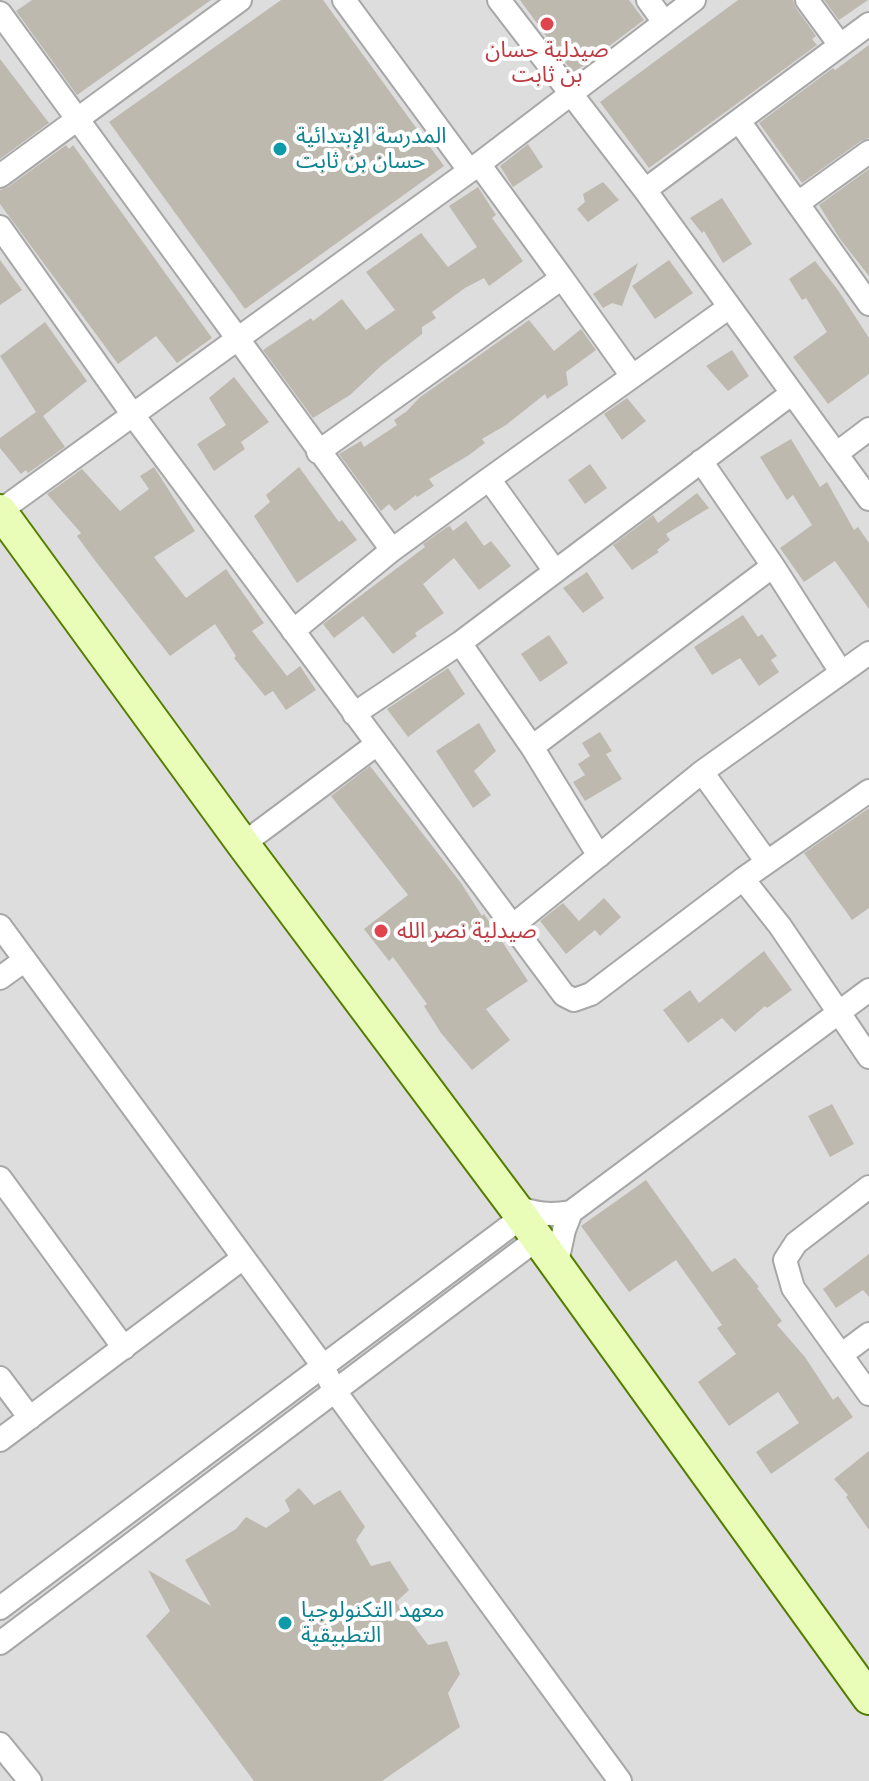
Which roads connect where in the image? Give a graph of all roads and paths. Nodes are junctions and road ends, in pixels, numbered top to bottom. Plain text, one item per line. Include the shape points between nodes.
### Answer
1 (10, 0) edge
2 (240, 0) edge
3 (344, 0) edge
4 (499, 0) edge
5 (648, 0) edge
6 (694, 0) edge
7 (807, 0) edge
8 (0, 7) edge
9 (0, 13) edge
10 (664, 22) junction
11 (869, 24) edge
12 (840, 45) junction
13 (571, 93) junction
14 (79, 119) junction
15 (739, 121) junction
16 (869, 152) edge
17 (474, 167) junction
18 (0, 176) edge
19 (645, 190) junction
20 (798, 203) junction
21 (0, 227) edge
22 (562, 278) junction
23 (867, 296) edge
24 (728, 308) junction
25 (237, 341) junction
26 (632, 376) junction
27 (791, 394) junction
28 (133, 415) junction
29 (869, 429) edge
30 (318, 452) junction
31 (836, 454) junction
32 (701, 461) junction
33 (489, 479) junction
34 (869, 499) edge
35 (0, 511) edge
36 (392, 550) junction
37 (773, 566) junction
38 (555, 571) junction
39 (293, 631) junction
40 (460, 643) junction
41 (869, 653) edge
42 (841, 672) junction
43 (354, 714) junction
44 (377, 744) junction
45 (532, 747) junction
46 (702, 772) junction
47 (869, 791) edge
48 (243, 844) junction
49 (599, 856) junction
50 (767, 862) junction
51 (743, 879) junction
52 (0, 926) edge
53 (511, 927) junction
54 (25, 960) junction
55 (0, 978) edge
56 (869, 990) edge
57 (838, 1013) junction
58 (869, 1057) edge
59 (0, 1178) edge
60 (869, 1187) edge
61 (571, 1212) junction
62 (524, 1221) junction
63 (243, 1258) junction
64 (556, 1267) junction
65 (869, 1334) edge
66 (124, 1348) junction
67 (841, 1355) junction
68 (323, 1366) junction
69 (0, 1378) edge
70 (334, 1390) junction
71 (869, 1394) edge
72 (30, 1418) junction
73 (0, 1440) edge
74 (0, 1608) edge
75 (0, 1643) edge
76 (864, 1680) edge
77 (0, 1744) edge
78 (30, 1781) edge
79 (620, 1781) edge

1 - 8 street
2 - 14 street
3 - 17 street
4 - 13 street
5 - 10 street
6 - 10 street
7 - 12 street
9 - 14 street
10 - 13 street
11 - 12 street
12 - 15 street
13 - 17 street
13 - 19 street
14 - 18 street
14 - 25 street
15 - 19 street
15 - 20 street
16 - 20 street
17 - 22 street
17 - 25 street
19 - 24 street
20 - 23 street
21 - 28 street
22 - 26 street
22 - 30 street
24 - 26 street
24 - 27 street
25 - 28 street
25 - 30 street
26 - 33 street
27 - 31 street
27 - 32 street
28 - 35 street
28 - 39 street
29 - 31 street
30 - 36 street
31 - 34 street
32 - 37 street
32 - 38 street
33 - 36 street
33 - 38 street
35 - 48 main road
36 - 39 street
37 - 42 street
37 - 45 street
38 - 40 street
39 - 43 street
40 - 43 street
40 - 45 street
41 - 42 street
42 - 46 street
43 - 44 street
44 - 48 street
44 - 53 street
45 - 49 street
46 - 49 street
46 - 50 street
47 - 50 street
48 - 62 main road
49 - 53 street
50 - 51 street
51 - 53 street via 582,999 564,995
51 - 57 street
52 - 54 street
54 - 55 street
54 - 63 street
56 - 57 street
57 - 58 street
57 - 61 street
59 - 66 street
60 - 67 street via 796,1243 785,1260 793,1288
61 - 62 street via 533,1214
61 - 64 street
62 - 64 main road
62 - 68 street
62 - 70 street
63 - 66 street
63 - 68 street
64 - 76 main road
65 - 67 street
66 - 72 street
67 - 71 street
68 - 70 street
68 - 74 street
69 - 72 street
70 - 75 street
70 - 79 street
72 - 73 street
77 - 78 street

